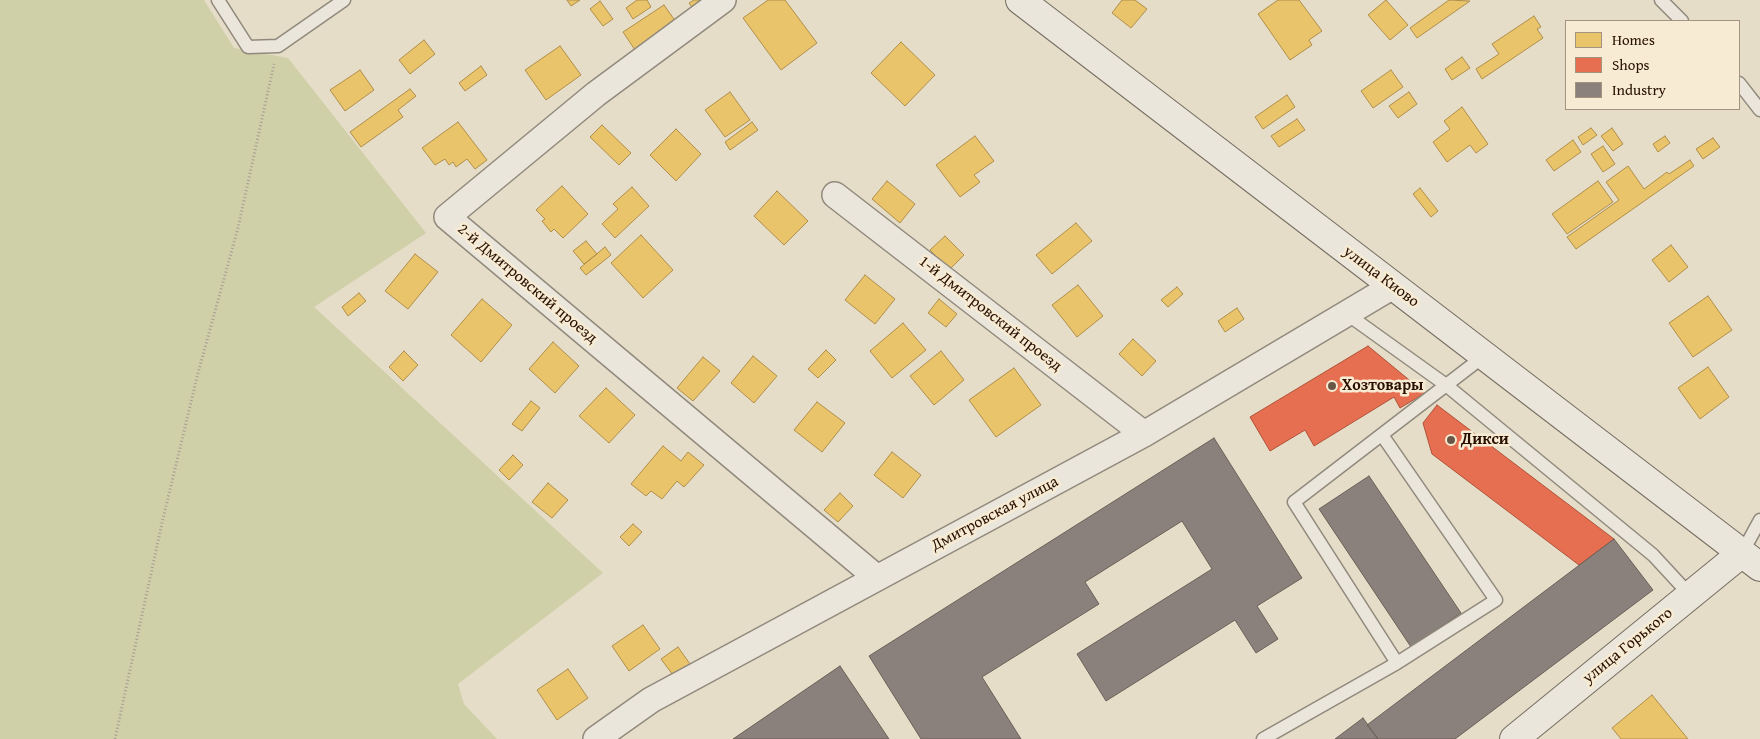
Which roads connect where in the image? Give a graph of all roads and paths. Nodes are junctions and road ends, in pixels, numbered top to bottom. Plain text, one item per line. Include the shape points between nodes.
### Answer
1 (218, 0) edge
2 (344, 0) edge
3 (723, 0) edge
4 (1020, 0) edge
5 (1661, 0) edge
6 (1681, 20) edge
7 (278, 46) junction
8 (1740, 84) edge
9 (1760, 110) edge
10 (835, 195) dead end
11 (1393, 286) junction
12 (1347, 314) junction
13 (1484, 356) junction
14 (1446, 385) junction
15 (1144, 434) junction
16 (1382, 435) junction
17 (1760, 520) edge
18 (1751, 560) edge
19 (876, 577) junction
20 (1690, 596) junction
21 (1397, 663) junction
22 (1525, 736) edge
23 (115, 739) edge
24 (596, 739) edge
25 (1263, 739) edge

1 - 7 lane via 248,46
2 - 7 lane
3 - 19 street, 2-й Дмитровский проезд via 596,94 447,217
4 - 11 main road, улица Киово
5 - 6 lane
7 - 23 path via 238,228 198,373 162,523
8 - 9 lane
10 - 15 street, 1-й Дмитровский проезд
11 - 12 street, Дмитровская улица
11 - 13 main road, улица Киово
12 - 14 lane
12 - 15 street, Дмитровская улица
13 - 14 lane
13 - 18 main road, улица Киово
14 - 16 lane
14 - 20 lane via 1653,555
15 - 19 street, Дмитровская улица
16 - 21 lane via 1294,502
16 - 21 lane via 1496,600
17 - 18 lane
18 - 20 main road, улица Горького
19 - 24 street, Дмитровская улица via 651,700
20 - 22 main road, улица Горького
21 - 25 lane

